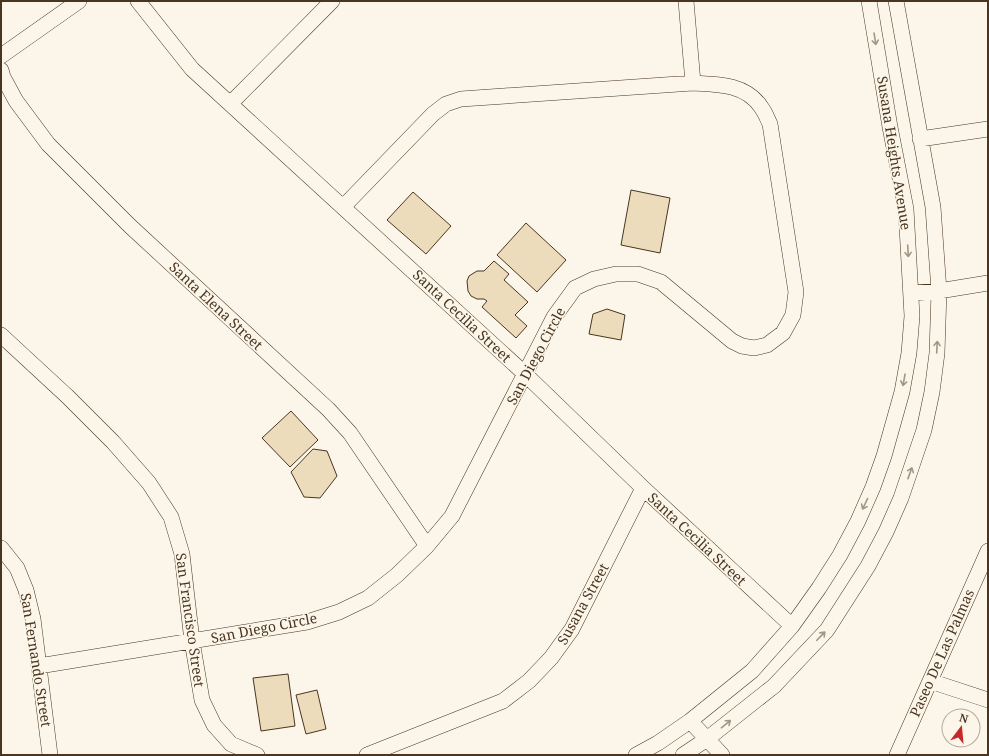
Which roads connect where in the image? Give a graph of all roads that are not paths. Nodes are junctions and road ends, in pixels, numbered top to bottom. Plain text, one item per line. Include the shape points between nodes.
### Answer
1 (79, 1) edge
2 (138, 1) edge
3 (332, 1) edge
4 (686, 1) edge
5 (869, 1) edge
6 (896, 1) edge
7 (1, 56) edge
8 (1, 70) edge
9 (693, 83) junction
10 (230, 104) junction
11 (988, 130) edge
12 (920, 139) junction
13 (343, 207) junction
14 (988, 283) edge
15 (939, 290) junction
16 (911, 293) junction
17 (1, 335) edge
18 (525, 374) junction
19 (643, 488) junction
20 (428, 546) junction
21 (1, 548) edge
22 (988, 550) edge
23 (792, 626) junction
24 (192, 641) junction
25 (39, 666) junction
26 (930, 680) junction
27 (988, 700) edge
28 (690, 721) junction
29 (707, 739) junction
30 (50, 755) edge
31 (257, 755) edge
32 (367, 755) edge
33 (636, 755) edge
34 (683, 755) edge
35 (722, 755) edge
36 (897, 755) edge

1 - 7 street
2 - 10 street, Santa Cecilia Street via 192,69
3 - 10 street
4 - 9 street
5 -> 16 street, Susana Heights Avenue via 906,209
6 - 12 street, Susana Heights Avenue
8 - 20 street, Santa Elena Street via 16,101 48,144 130,226 328,409 350,433
9 - 13 street, San Diego Circle via 461,99 446,104 424,123
9 - 18 street, San Diego Circle via 723,84 744,92 760,106 770,124 796,292 793,315 782,333 767,345 754,348 742,346 661,282 638,274 616,274 594,279 575,288 554,317
10 - 13 street, Santa Cecilia Street
11 - 12 street
12 - 15 street, Susana Heights Avenue via 933,207
13 - 18 street, Santa Cecilia Street
14 - 15 street
15 - 16 street
29 -> 15 street, Susana Heights Avenue via 774,686 827,630 868,566 886,532 901,498 924,430 937,353
16 -> 23 street, Susana Heights Avenue via 909,353 902,392 873,487 840,555
17 - 24 street, San Francisco Street via 113,442 149,483 171,517 182,554
18 - 19 street, Santa Cecilia Street
18 - 20 street, San Diego Circle via 452,516
19 - 23 street, Santa Cecilia Street
19 - 32 street, Susana Street via 572,629 551,658 529,681 503,701
20 - 24 street, San Diego Circle via 368,598 339,612 307,622
21 - 25 street, San Fernando Street via 17,568 26,590
22 - 26 street, Paseo De Las Palmas
23 - 28 street, Susana Heights Avenue via 752,671
24 - 25 street, San Diego Circle
24 - 31 street, San Francisco Street via 202,700 214,725 231,744
25 - 30 street, San Fernando Street
26 - 27 street
26 - 36 street, Paseo De Las Palmas
28 - 29 street
28 - 33 street, Susana Heights Avenue
29 - 34 street, Susana Heights Avenue
29 - 35 street

